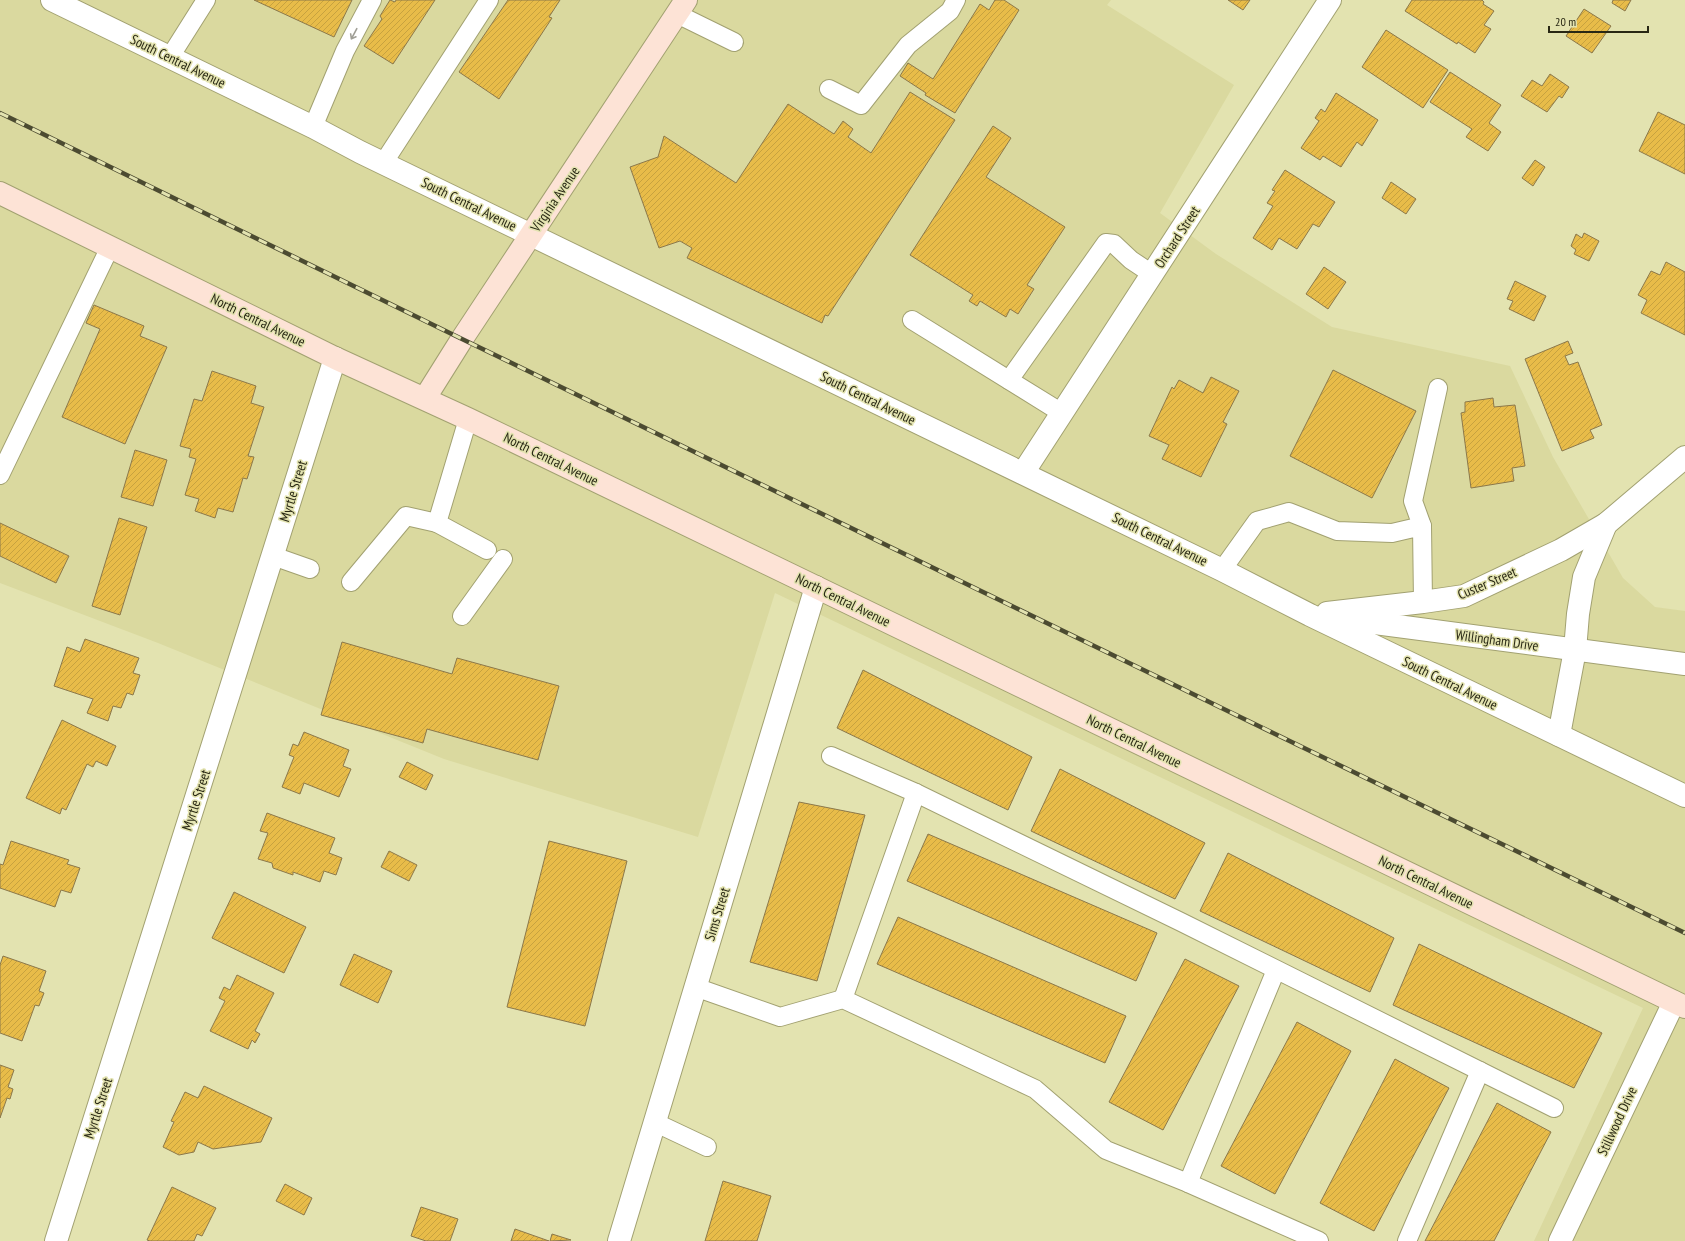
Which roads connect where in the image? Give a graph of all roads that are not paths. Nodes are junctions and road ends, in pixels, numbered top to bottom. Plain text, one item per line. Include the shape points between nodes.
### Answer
1 (52, 0) edge
2 (206, 0) edge
3 (372, 0) edge
4 (489, 0) edge
5 (956, 0) edge
6 (1330, 0) edge
7 (681, 7) edge
8 (734, 42) dead end
9 (170, 57) junction
10 (829, 89) dead end
11 (313, 127) junction
12 (384, 162) junction
13 (0, 193) edge
14 (531, 234) junction
15 (110, 247) junction
16 (1152, 274) junction
17 (912, 320) dead end
18 (335, 358) junction
19 (1009, 380) junction
20 (1438, 388) dead end
21 (425, 398) junction
22 (1062, 413) junction
23 (468, 419) junction
24 (1685, 457) edge
25 (1023, 473) junction
26 (0, 475) edge
27 (437, 524) junction
28 (1606, 524) junction
29 (1422, 526) junction
30 (487, 550) dead end
31 (273, 556) junction
32 (503, 559) dead end
33 (310, 569) dead end
34 (1222, 570) junction
35 (350, 582) dead end
36 (816, 587) junction
37 (1423, 602) junction
38 (1310, 615) junction
39 (462, 616) dead end
40 (1575, 650) junction
41 (1685, 664) edge
42 (1559, 735) junction
43 (831, 756) dead end
44 (916, 793) junction
45 (1685, 796) edge
46 (1276, 970) junction
47 (695, 987) junction
48 (844, 999) junction
49 (1679, 1004) edge
50 (1480, 1071) junction
51 (1554, 1108) dead end
52 (654, 1122) junction
53 (707, 1147) dead end
54 (1188, 1183) junction
55 (56, 1241) edge
56 (619, 1241) edge
57 (1319, 1241) edge
58 (1407, 1241) edge
59 (1560, 1241) edge

1 - 9 street, South Central Avenue
2 - 9 lane
3 -> 11 lane via 345,51
4 - 12 lane
5 - 10 lane via 950,11 908,45 861,105
6 - 16 street, Orchard Street
7 - 8 lane
7 - 14 main road, Virginia Avenue
9 - 11 street, South Central Avenue
11 - 12 street, South Central Avenue
12 - 14 street, South Central Avenue
13 - 15 main road, North Central Avenue
14 - 21 main road, Virginia Avenue
14 - 25 street, South Central Avenue
15 - 18 main road, North Central Avenue
15 - 26 lane
16 - 19 lane via 1131,260 1114,244 1106,243
16 - 22 street, Orchard Street
17 - 19 lane
18 - 21 main road, North Central Avenue
18 - 31 street, Myrtle Street
19 - 22 lane
20 - 29 lane via 1413,501
21 - 23 main road, North Central Avenue
22 - 25 street, Orchard Street
23 - 27 lane
23 - 36 main road, North Central Avenue
24 - 28 street, Custer Street
25 - 34 street, South Central Avenue
27 - 30 lane
27 - 35 lane via 406,516
28 - 37 street, Custer Street via 1561,550 1464,596
28 - 40 street, Custer Street via 1584,577
29 - 34 lane via 1392,533 1337,531 1289,512 1257,521
29 - 37 lane
31 - 33 lane
31 - 55 street, Myrtle Street
32 - 39 lane
34 - 38 street, South Central Avenue
36 - 47 street, Sims Street
36 - 49 main road, North Central Avenue
37 - 38 street, Custer Street
38 - 40 street, Willingham Drive
38 - 42 street, South Central Avenue
40 - 41 street, Willingham Drive
40 - 42 street, Custer Street
42 - 45 street, South Central Avenue
43 - 44 lane
44 - 46 lane
44 - 48 lane
46 - 50 lane
46 - 54 lane
47 - 48 lane via 780,1017
47 - 52 street, Sims Street
48 - 54 lane via 1035,1089 1106,1150
49 - 59 street, Stillwood Drive
50 - 51 lane
50 - 58 lane
52 - 53 lane
52 - 56 street, Sims Street
54 - 57 lane

